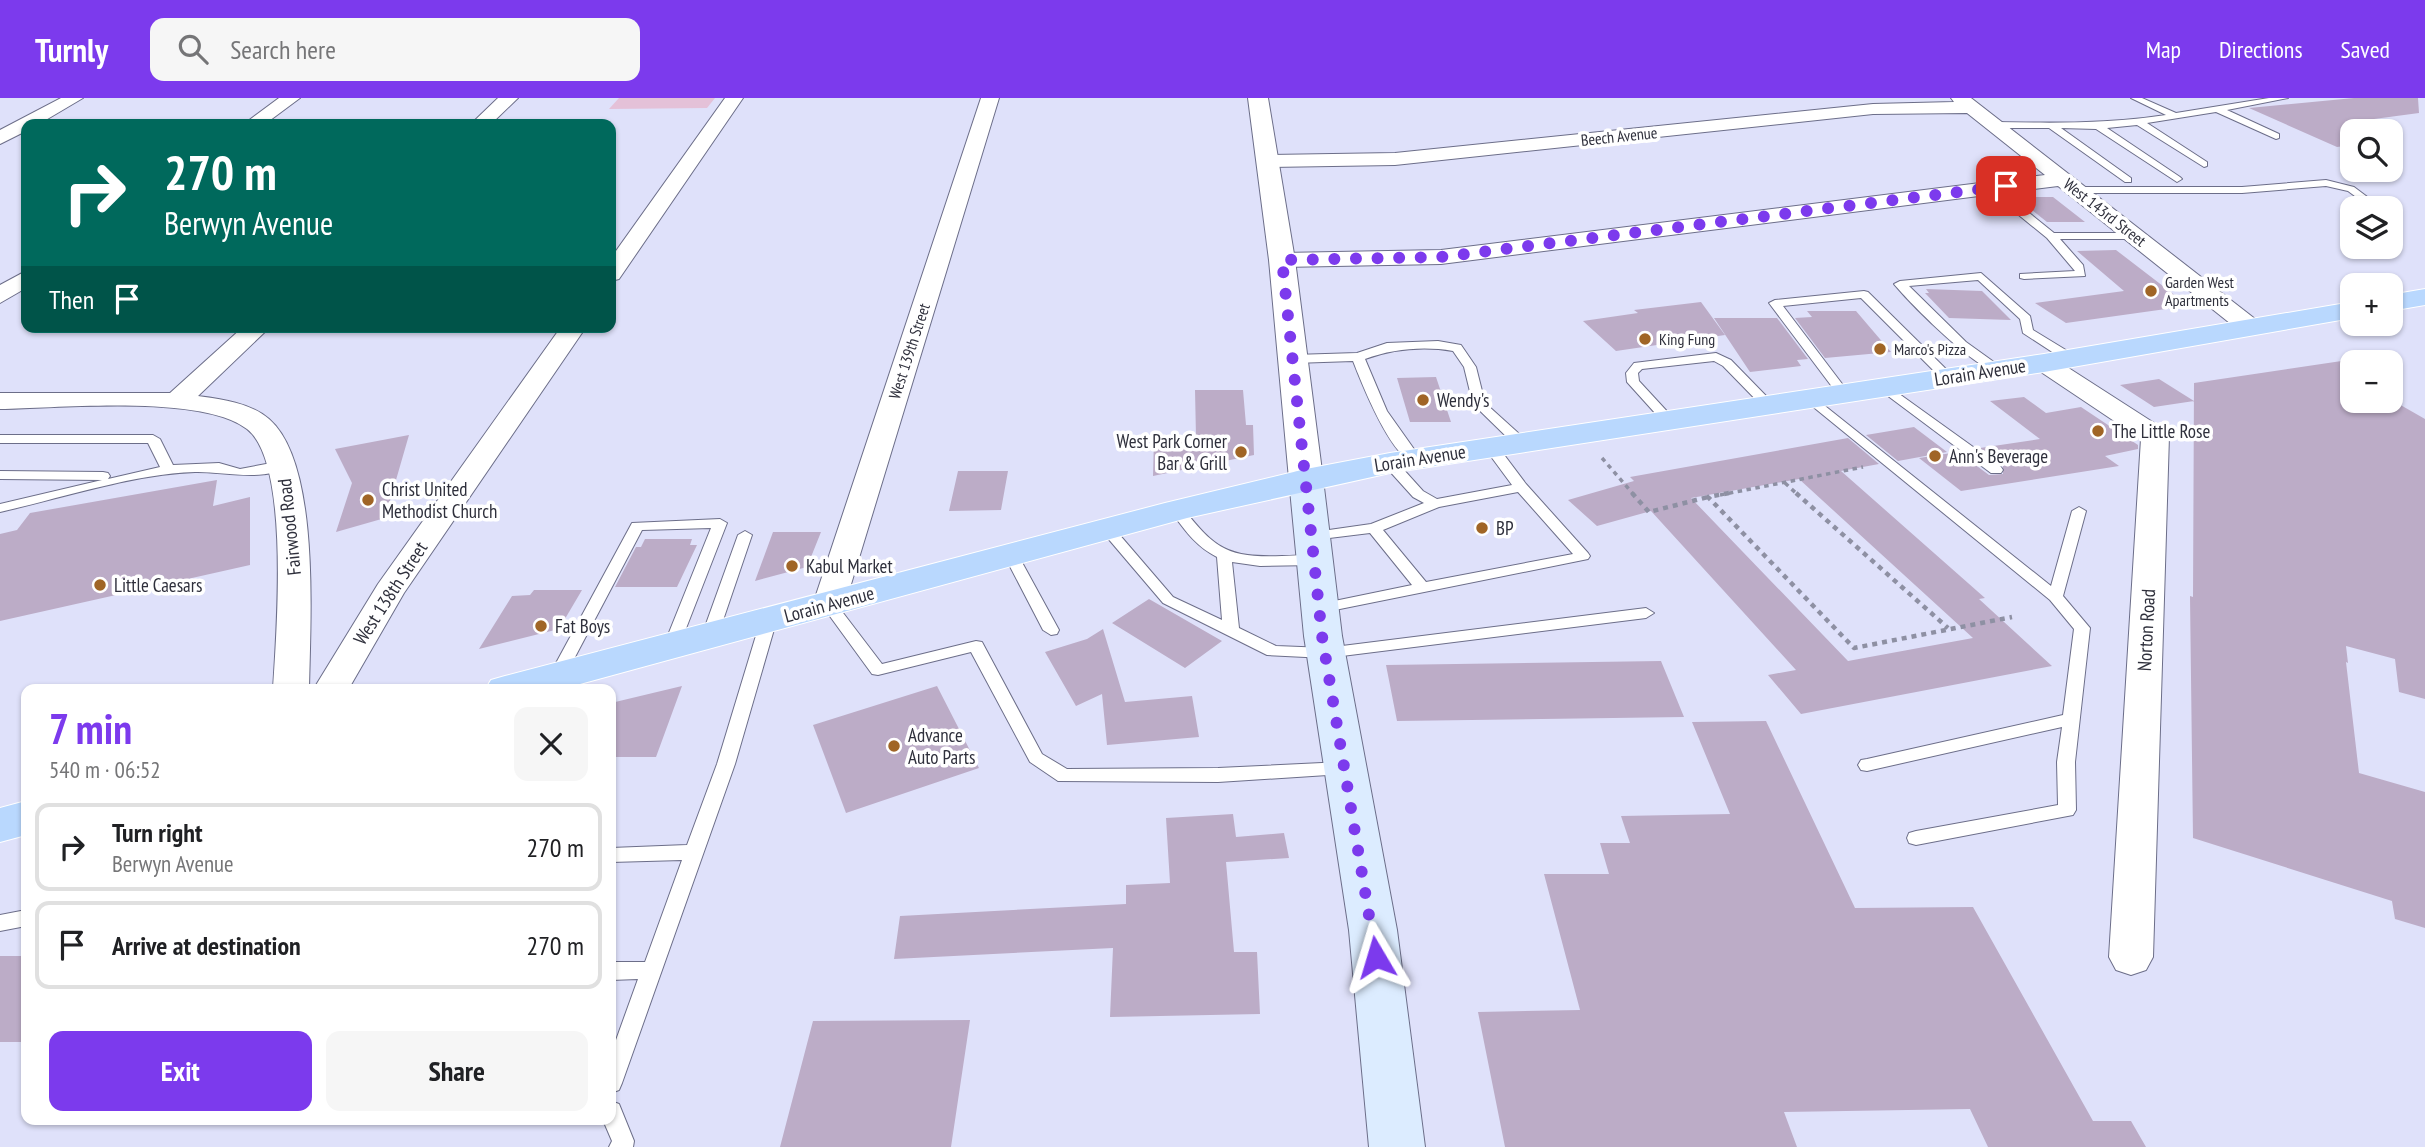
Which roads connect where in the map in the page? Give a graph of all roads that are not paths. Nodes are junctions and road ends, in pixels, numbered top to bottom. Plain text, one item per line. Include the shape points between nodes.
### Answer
1 (74, 98) edge
2 (291, 98) edge
3 (509, 98) edge
4 (734, 98) edge
5 (990, 98) edge
6 (1258, 98) edge
7 (1772, 98) edge
8 (2135, 98) edge
9 (2284, 98) edge
10 (1966, 102) edge
11 (2215, 103) edge
12 (1805, 116) junction
13 (2175, 116) junction
14 (35, 119) edge
15 (260, 119) edge
16 (486, 119) edge
17 (2139, 122) junction
18 (2049, 124) junction
19 (1995, 125) junction
20 (2098, 126) junction
21 (21, 127) edge
22 (2276, 136) dead end
23 (0, 138) edge
24 (1267, 161) junction
25 (2204, 164) dead end
26 (2177, 179) dead end
27 (2128, 180) dead end
28 (2070, 184) junction
29 (2360, 196) edge
30 (2019, 210) dead end
31 (2051, 236) junction
32 (2135, 236) junction
33 (1282, 260) junction
34 (616, 267) edge
35 (2024, 276) dead end
36 (21, 281) edge
37 (0, 296) edge
38 (2425, 297) edge
39 (2403, 301) edge
40 (2340, 312) edge
41 (2250, 327) junction
42 (251, 333) edge
43 (569, 333) edge
44 (1358, 357) junction
45 (1294, 359) junction
46 (2057, 360) junction
47 (1999, 370) junction
48 (1947, 377) junction
49 (1884, 387) junction
50 (1843, 393) junction
51 (1810, 398) junction
52 (179, 399) junction
53 (0, 401) edge
54 (1768, 405) junction
55 (1669, 420) junction
56 (0, 439) edge
57 (1506, 445) junction
58 (1402, 461) junction
59 (282, 465) junction
60 (168, 469) junction
61 (1996, 470) dead end
62 (0, 475) edge
63 (123, 477) junction
64 (1306, 479) junction
65 (1521, 486) junction
66 (1435, 504) junction
67 (0, 508) edge
68 (1177, 510) junction
69 (2079, 511) dead end
70 (1374, 528) junction
71 (1107, 529) junction
72 (745, 534) dead end
73 (1314, 548) junction
74 (1011, 555) junction
75 (1224, 555) junction
76 (1422, 587) junction
77 (2055, 597) junction
78 (829, 604) junction
79 (1320, 608) junction
80 (1646, 613) dead end
81 (769, 620) junction
82 (1051, 630) dead end
83 (1231, 630) junction
84 (710, 635) junction
85 (672, 645) junction
86 (1326, 653) junction
87 (557, 676) junction
88 (291, 684) edge
89 (334, 684) edge
90 (527, 684) edge
91 (2071, 719) junction
92 (1867, 765) dead end
93 (1345, 768) junction
94 (21, 819) edge
95 (0, 825) edge
96 (1916, 838) dead end
97 (694, 852) junction
98 (616, 855) edge
99 (21, 919) edge
100 (0, 923) edge
101 (2131, 957) dead end
102 (652, 970) junction
103 (616, 971) edge
104 (616, 1069) edge
105 (616, 1124) edge
106 (621, 1147) edge
107 (1397, 1147) edge

1 - 14 street
2 - 15 street
3 - 16 street
4 - 34 street
5 - 78 street, West 139th Street
6 - 24 street
7 - 12 street
8 - 13 lane
9 - 11 lane
10 - 12 street, Beech Avenue
10 - 19 street, West 143rd Street
11 - 13 lane
11 - 22 lane
12 - 24 street, Beech Avenue via 1395,159
13 - 17 lane
17 - 20 lane
17 - 25 lane
18 - 19 lane
18 - 20 lane
18 - 27 lane
19 - 28 street, West 143rd Street
20 - 26 lane
21 - 23 street
24 - 33 street
28 - 29 lane via 2242,190 2326,183
28 - 32 street, West 143rd Street
28 - 33 street via 1441,257
30 - 31 lane
31 - 32 lane
31 - 35 lane via 2081,274
32 - 41 street, West 143rd Street
33 - 45 street
36 - 37 street
38 - 39 main road
40 - 41 main road, Lorain Avenue
41 - 46 main road, Lorain Avenue
42 - 52 street
43 - 89 street, West 138th Street via 389,591
44 - 45 lane
44 - 57 lane via 1387,347 1457,348 1471,367 1479,404
44 - 58 lane
45 - 64 street
46 - 47 main road, Lorain Avenue
46 - 47 lane via 2027,331 2026,318 1981,276 1900,284 1962,345
46 - 101 street, Norton Road via 2155,436
47 - 48 main road, Lorain Avenue
48 - 49 main road, Lorain Avenue
48 - 50 lane via 1864,294 1775,303
49 - 50 main road, Lorain Avenue
49 - 61 lane
50 - 51 main road, Lorain Avenue
51 - 54 main road, Lorain Avenue
51 - 77 lane
52 - 53 street, Fairwood Road
52 - 59 street, Fairwood Road via 226,409 260,425
54 - 55 main road, Lorain Avenue
54 - 55 lane via 1716,357 1638,366 1632,373 1633,382
55 - 57 main road, Lorain Avenue
56 - 60 lane via 153,439
57 - 58 main road, Lorain Avenue
57 - 65 lane
58 - 64 main road, Lorain Avenue
58 - 66 lane via 1418,494
59 - 60 lane via 240,473 219,467
59 - 88 street, Fairwood Road via 296,570
60 - 63 lane
62 - 63 lane
63 - 67 lane
64 - 68 main road, Lorain Avenue
64 - 73 main road
65 - 66 lane
65 - 76 lane via 1583,556
66 - 70 lane
68 - 71 main road, Lorain Avenue
68 - 75 lane via 1206,546
69 - 77 lane
70 - 73 lane
70 - 76 lane
71 - 74 main road, Lorain Avenue
71 - 83 lane via 1168,600
72 - 84 lane
73 - 75 lane via 1259,561
73 - 79 main road
74 - 78 main road, Lorain Avenue
74 - 82 lane
75 - 83 lane
76 - 79 lane
77 - 91 lane via 2082,628
78 - 81 main road, Lorain Avenue
78 - 93 lane via 878,670 976,646 1036,758 1064,776
79 - 86 main road
80 - 86 lane
81 - 84 main road, Lorain Avenue
81 - 97 lane
83 - 86 lane via 1273,651
84 - 85 main road, Lorain Avenue
85 - 87 main road, Lorain Avenue
85 - 87 lane via 720,523 637,526
86 - 93 main road
87 - 90 main road, Lorain Avenue
91 - 92 lane
91 - 96 lane via 2067,810
93 - 107 main road via 1373,930
94 - 95 main road
97 - 98 lane
97 - 102 lane
99 - 100 lane
102 - 103 lane
102 - 104 lane
105 - 106 lane

